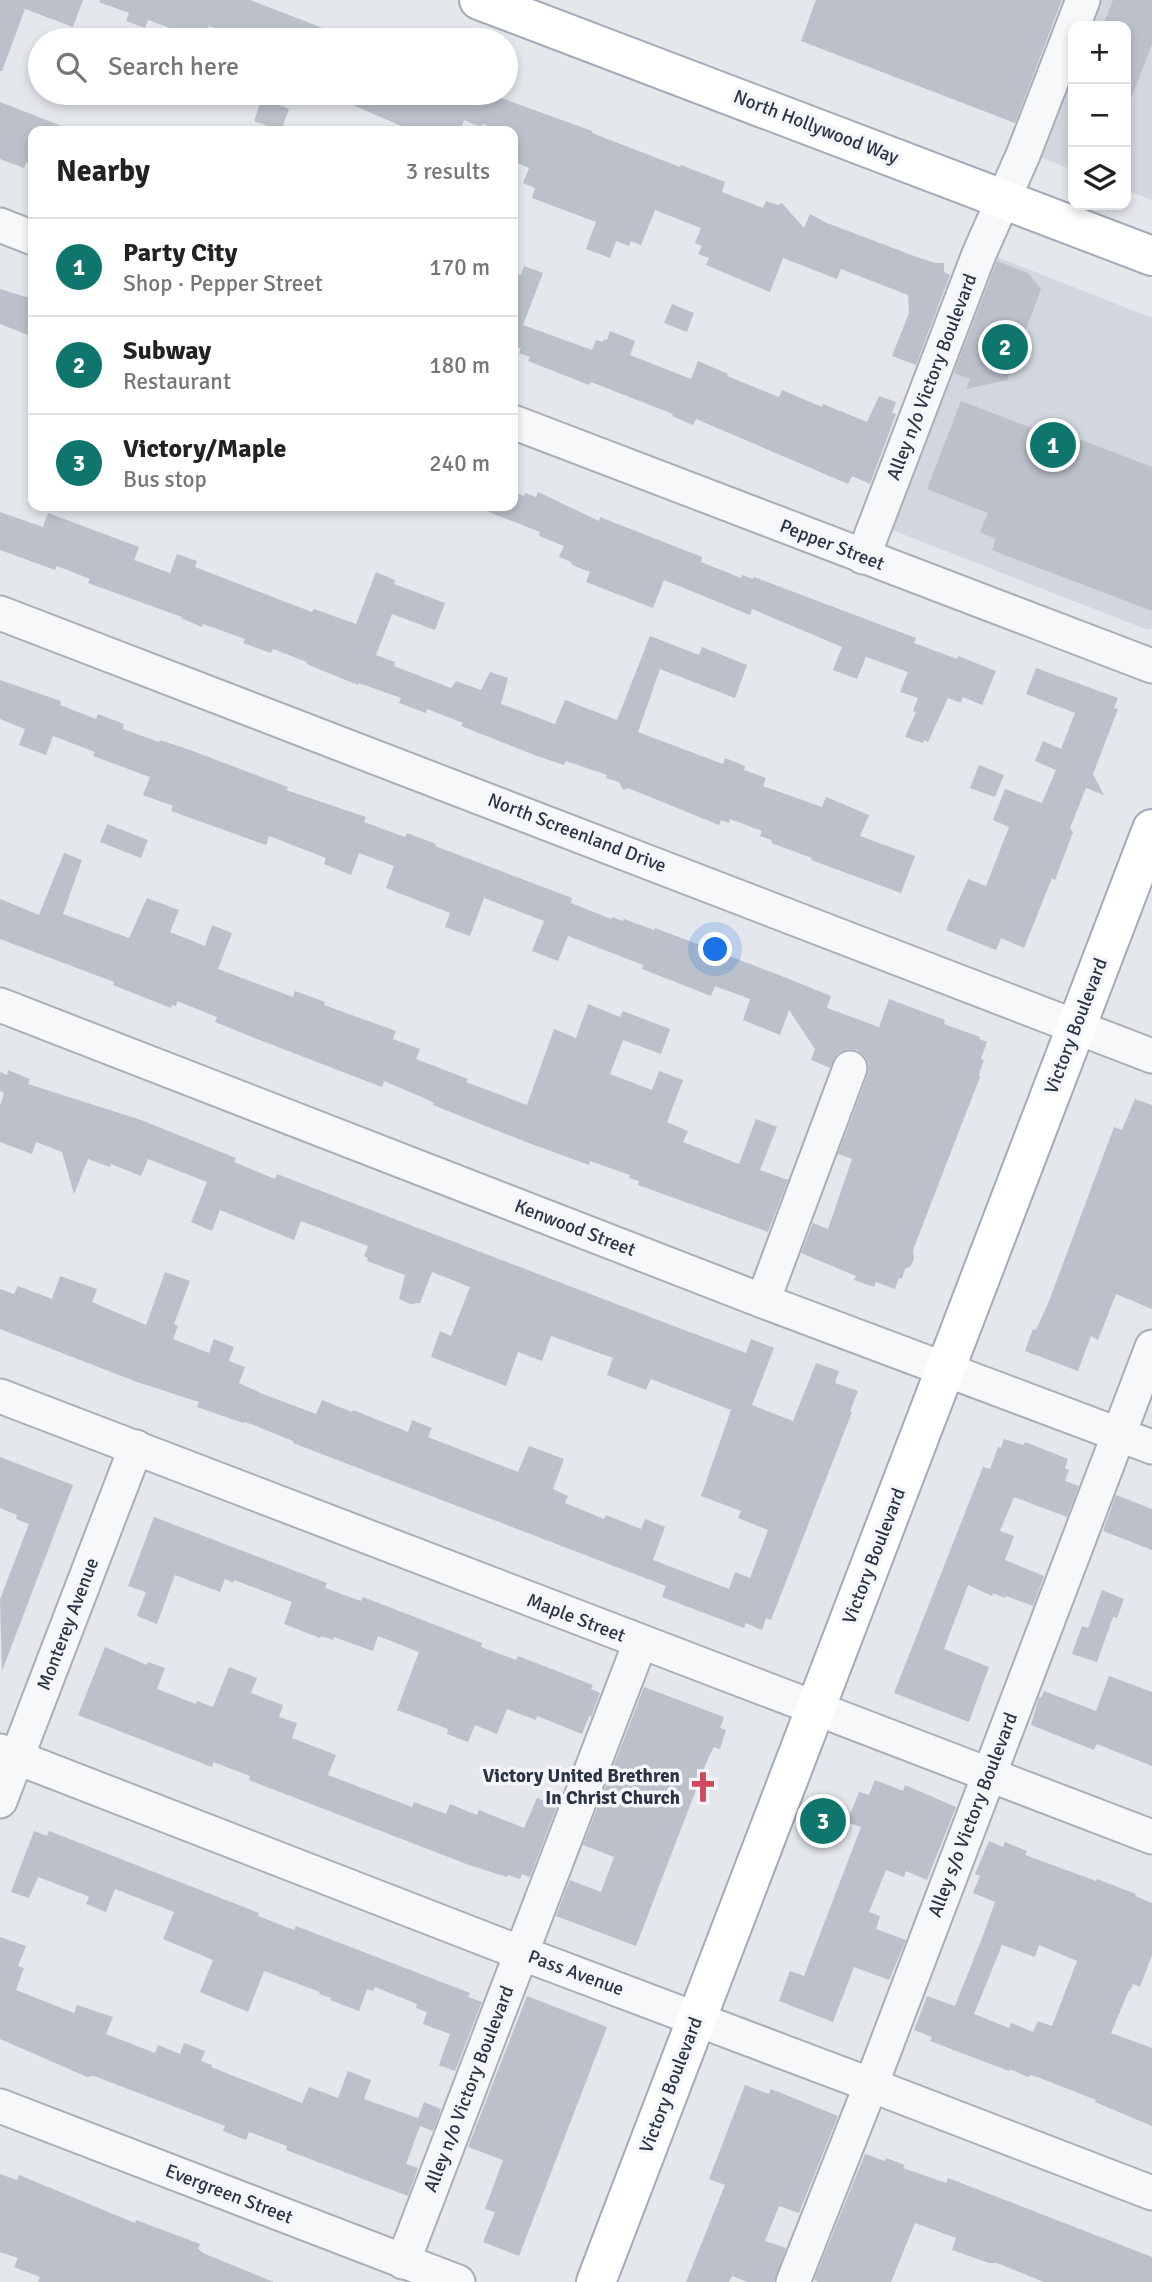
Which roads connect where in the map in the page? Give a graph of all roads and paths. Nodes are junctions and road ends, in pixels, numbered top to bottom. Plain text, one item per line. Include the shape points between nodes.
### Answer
1 (479, 0) edge
2 (1083, 0) edge
3 (1004, 199) junction
4 (0, 225) edge
5 (28, 236) edge
6 (1152, 256) edge
7 (518, 424) edge
8 (863, 557) junction
9 (0, 613) edge
10 (1152, 666) edge
11 (1152, 829) edge
12 (0, 1005) edge
13 (1076, 1027) junction
14 (1152, 1056) edge
15 (850, 1068) dead end
16 (762, 1301) junction
17 (1152, 1347) edge
18 (945, 1368) junction
19 (0, 1396) edge
20 (1119, 1434) junction
21 (136, 1447) junction
22 (1152, 1447) edge
23 (640, 1643) junction
24 (815, 1709) junction
25 (8, 1754) edge
26 (988, 1774) junction
27 (0, 1801) edge
28 (1152, 1837) edge
29 (521, 1953) junction
30 (696, 2018) junction
31 (871, 2085) junction
32 (0, 2106) edge
33 (1152, 2193) edge
34 (403, 2262) junction
35 (458, 2282) edge
36 (596, 2282) edge
37 (793, 2282) edge

1 - 3 main road, North Hollywood Way
2 - 3 street, Alley n/o Victory Boulevard
3 - 6 main road, North Hollywood Way
3 - 8 street, Alley n/o Victory Boulevard
4 - 5 street
7 - 8 street, Pepper Street
8 - 10 street, Pepper Street
9 - 13 street, North Screenland Drive
11 - 13 main road, Victory Boulevard
12 - 16 street, Kenwood Street
13 - 14 street, North Screenland Drive
13 - 18 main road, Victory Boulevard
15 - 16 street
16 - 18 street, Kenwood Street
17 - 20 street, Alley s/o Victory Boulevard
18 - 20 street, Kenwood Street
18 - 24 main road, Victory Boulevard
19 - 21 street, Maple Street
20 - 22 street, Kenwood Street
20 - 26 street, Alley s/o Victory Boulevard
21 - 23 street, Maple Street
21 - 25 street, Monterey Avenue
23 - 24 street, Maple Street
23 - 29 street, Alley n/o Victory Boulevard
24 - 26 street, Maple Street
24 - 30 main road, Victory Boulevard
25 - 27 street, Monterey Avenue
25 - 29 street, Pass Avenue
26 - 28 street, Maple Street
26 - 31 street, Alley s/o Victory Boulevard
29 - 30 street, Pass Avenue
29 - 34 street, Alley n/o Victory Boulevard
30 - 31 street, Pass Avenue
30 - 36 main road, Victory Boulevard
31 - 33 street, Pass Avenue
31 - 37 street, Alley s/o Victory Boulevard
32 - 34 street, Evergreen Street
34 - 35 street, Evergreen Street

